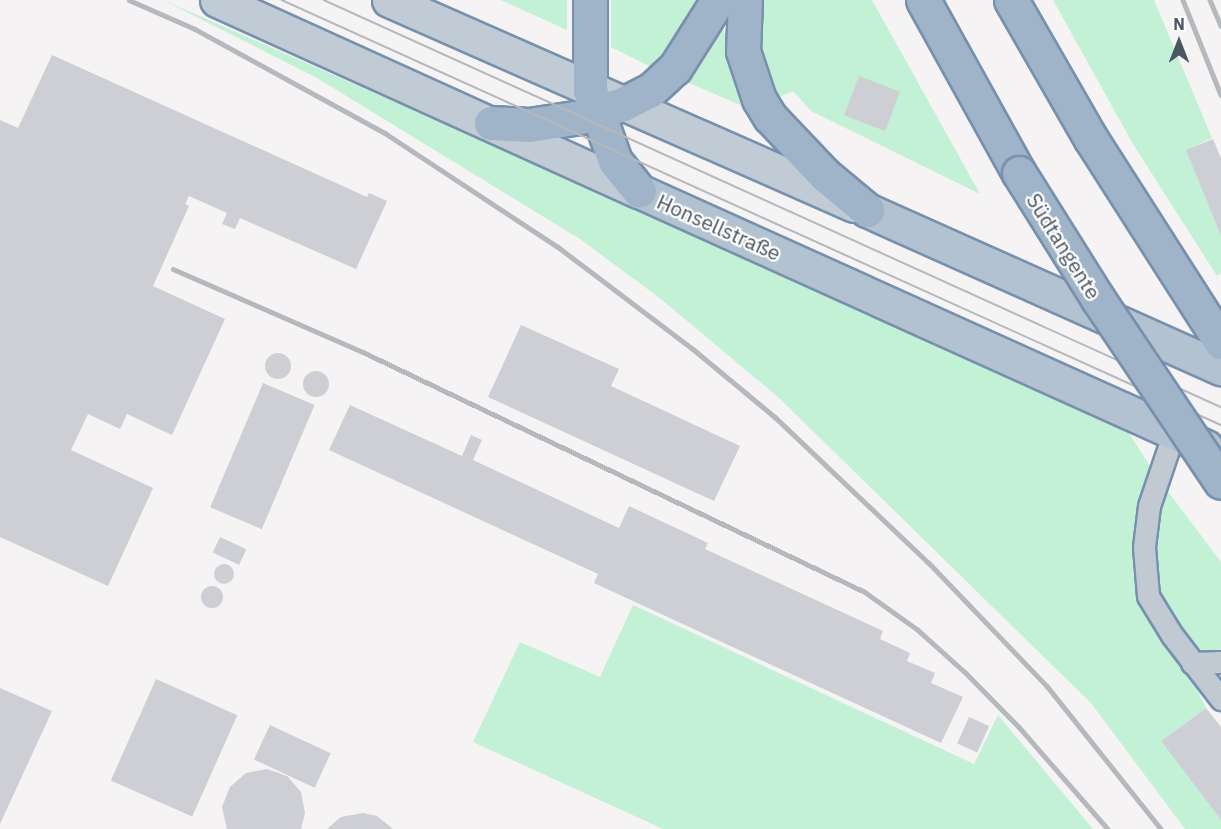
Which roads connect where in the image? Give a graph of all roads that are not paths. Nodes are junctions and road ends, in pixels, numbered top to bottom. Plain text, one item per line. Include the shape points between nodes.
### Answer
1 (217, 0) edge
2 (389, 0) edge
3 (590, 0) edge
4 (718, 0) edge
5 (746, 0) edge
6 (923, 0) edge
7 (1011, 0) edge
8 (603, 102) junction
9 (490, 123) junction
10 (639, 191) junction
11 (867, 210) junction
12 (1221, 342) edge
13 (1221, 368) edge
14 (1174, 432) junction
15 (1221, 454) edge
16 (1221, 482) edge
17 (1221, 662) edge
18 (1192, 663) junction
19 (1221, 699) edge

1 - 9 main road, Honsellstraße
2 - 8 main road
3 - 8 highway
4 - 8 highway via 675,68 651,90
5 - 11 highway via 743,51 759,99 770,117 825,175
6 - 16 highway, Südtangente, bridge via 1025,183
7 - 12 highway via 1145,227
8 - 9 highway via 551,123
8 - 10 highway via 615,161
8 - 11 main road
9 - 10 main road, Honsellstraße
10 - 14 main road, Honsellstraße
11 - 13 main road
14 - 15 main road, Honsellstraße
14 - 18 lane via 1149,506 1144,548 1148,596
17 - 18 lane
18 - 19 lane

